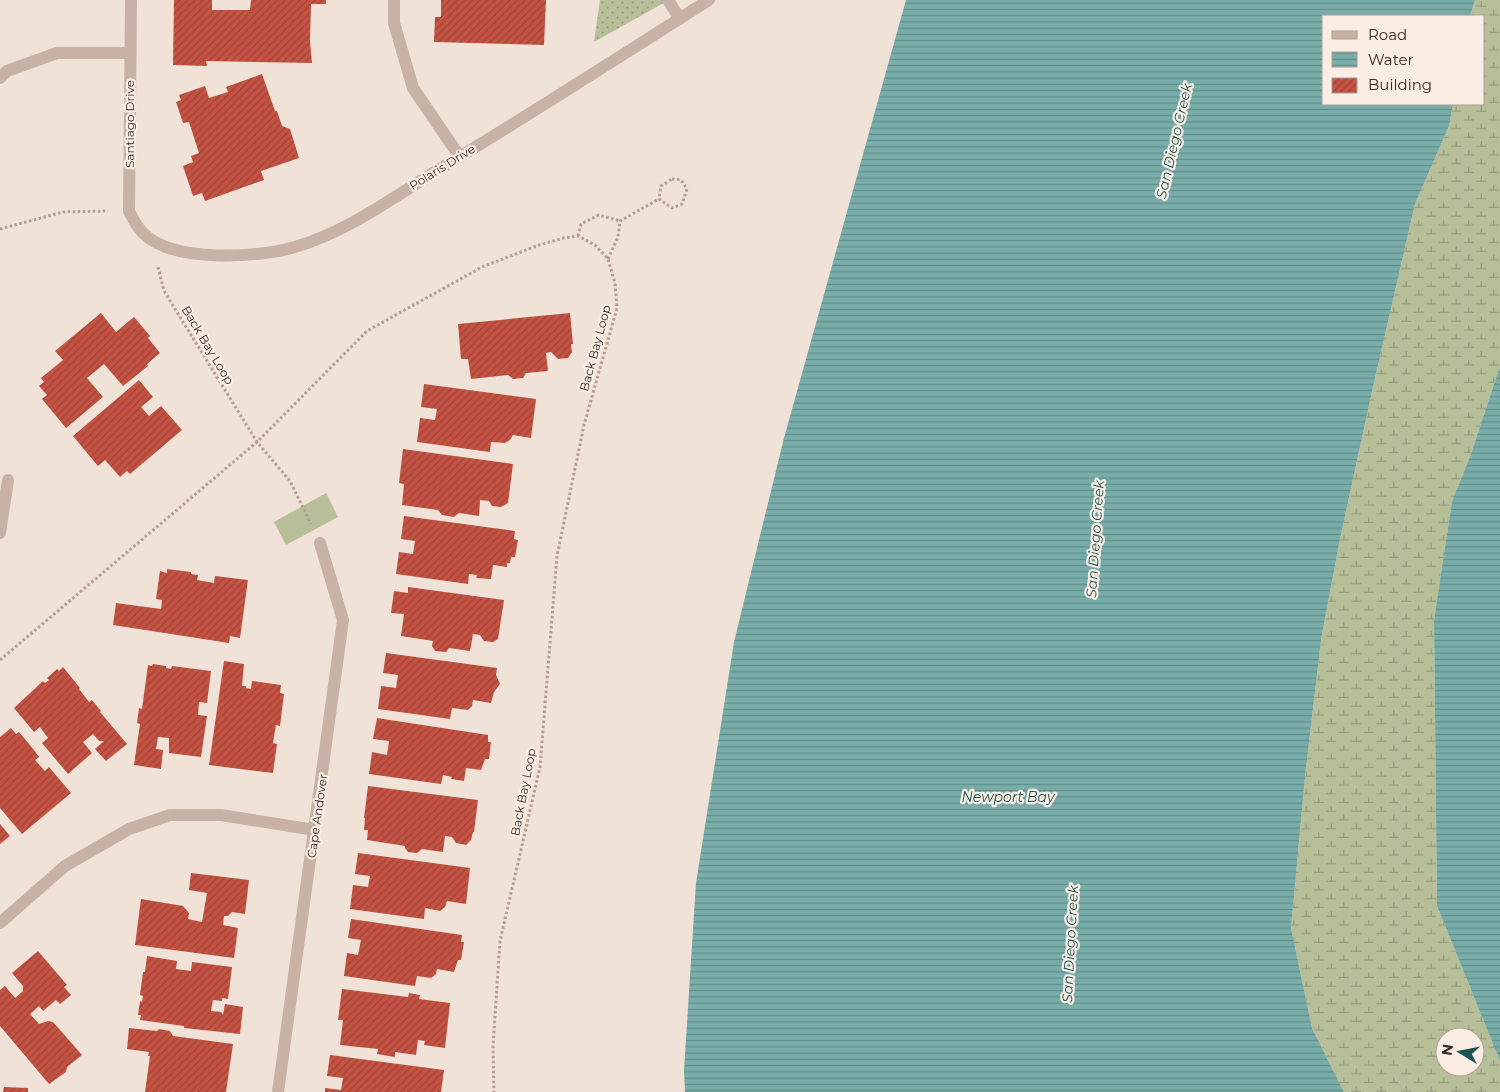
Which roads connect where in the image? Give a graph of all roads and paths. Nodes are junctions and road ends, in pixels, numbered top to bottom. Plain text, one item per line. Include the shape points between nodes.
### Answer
1 (131, 0) edge
2 (394, 0) edge
3 (668, 0) edge
4 (709, 0) edge
5 (680, 19) junction
6 (130, 53) junction
7 (0, 78) edge
8 (460, 157) junction
9 (659, 199) junction
10 (129, 211) junction
11 (620, 221) junction
12 (0, 229) edge
13 (578, 236) junction
14 (151, 240) junction
15 (608, 259) junction
16 (257, 442) junction
17 (8, 480) dead end
18 (0, 534) edge
19 (320, 543) joint
20 (0, 660) edge
21 (315, 830) junction
22 (0, 923) edge
23 (278, 1092) edge
24 (494, 1092) edge

1 - 6 street, Santiago Drive
2 - 8 street via 394,23 413,88
3 - 5 street
4 - 5 street, Polaris Drive
5 - 8 street, Polaris Drive
6 - 7 street via 57,54
6 - 10 street, Santiago Drive
8 - 14 street, Polaris Drive via 338,231 295,247 258,255 220,256 184,252
9 - 9 path via 661,186 672,179 681,180 686,189 682,204 672,208
9 - 11 path
10 - 12 path via 64,212
10 - 14 street via 143,234
11 - 13 path via 599,214 581,224
11 - 15 path via 618,238
13 - 15 path via 595,245
13 - 16 path via 540,245 482,267 367,331
14 - 16 path, Back Bay Loop via 164,291
15 - 24 path, Back Bay Loop via 615,283 617,308 584,425 557,556 540,767 500,941
16 - 19 path, Back Bay Loop via 290,481
16 - 20 path
17 - 18 street
19 - 21 street, Cape Andover via 343,620
21 - 22 street via 221,815 170,815 128,828 66,866
21 - 23 street, Cape Andover

